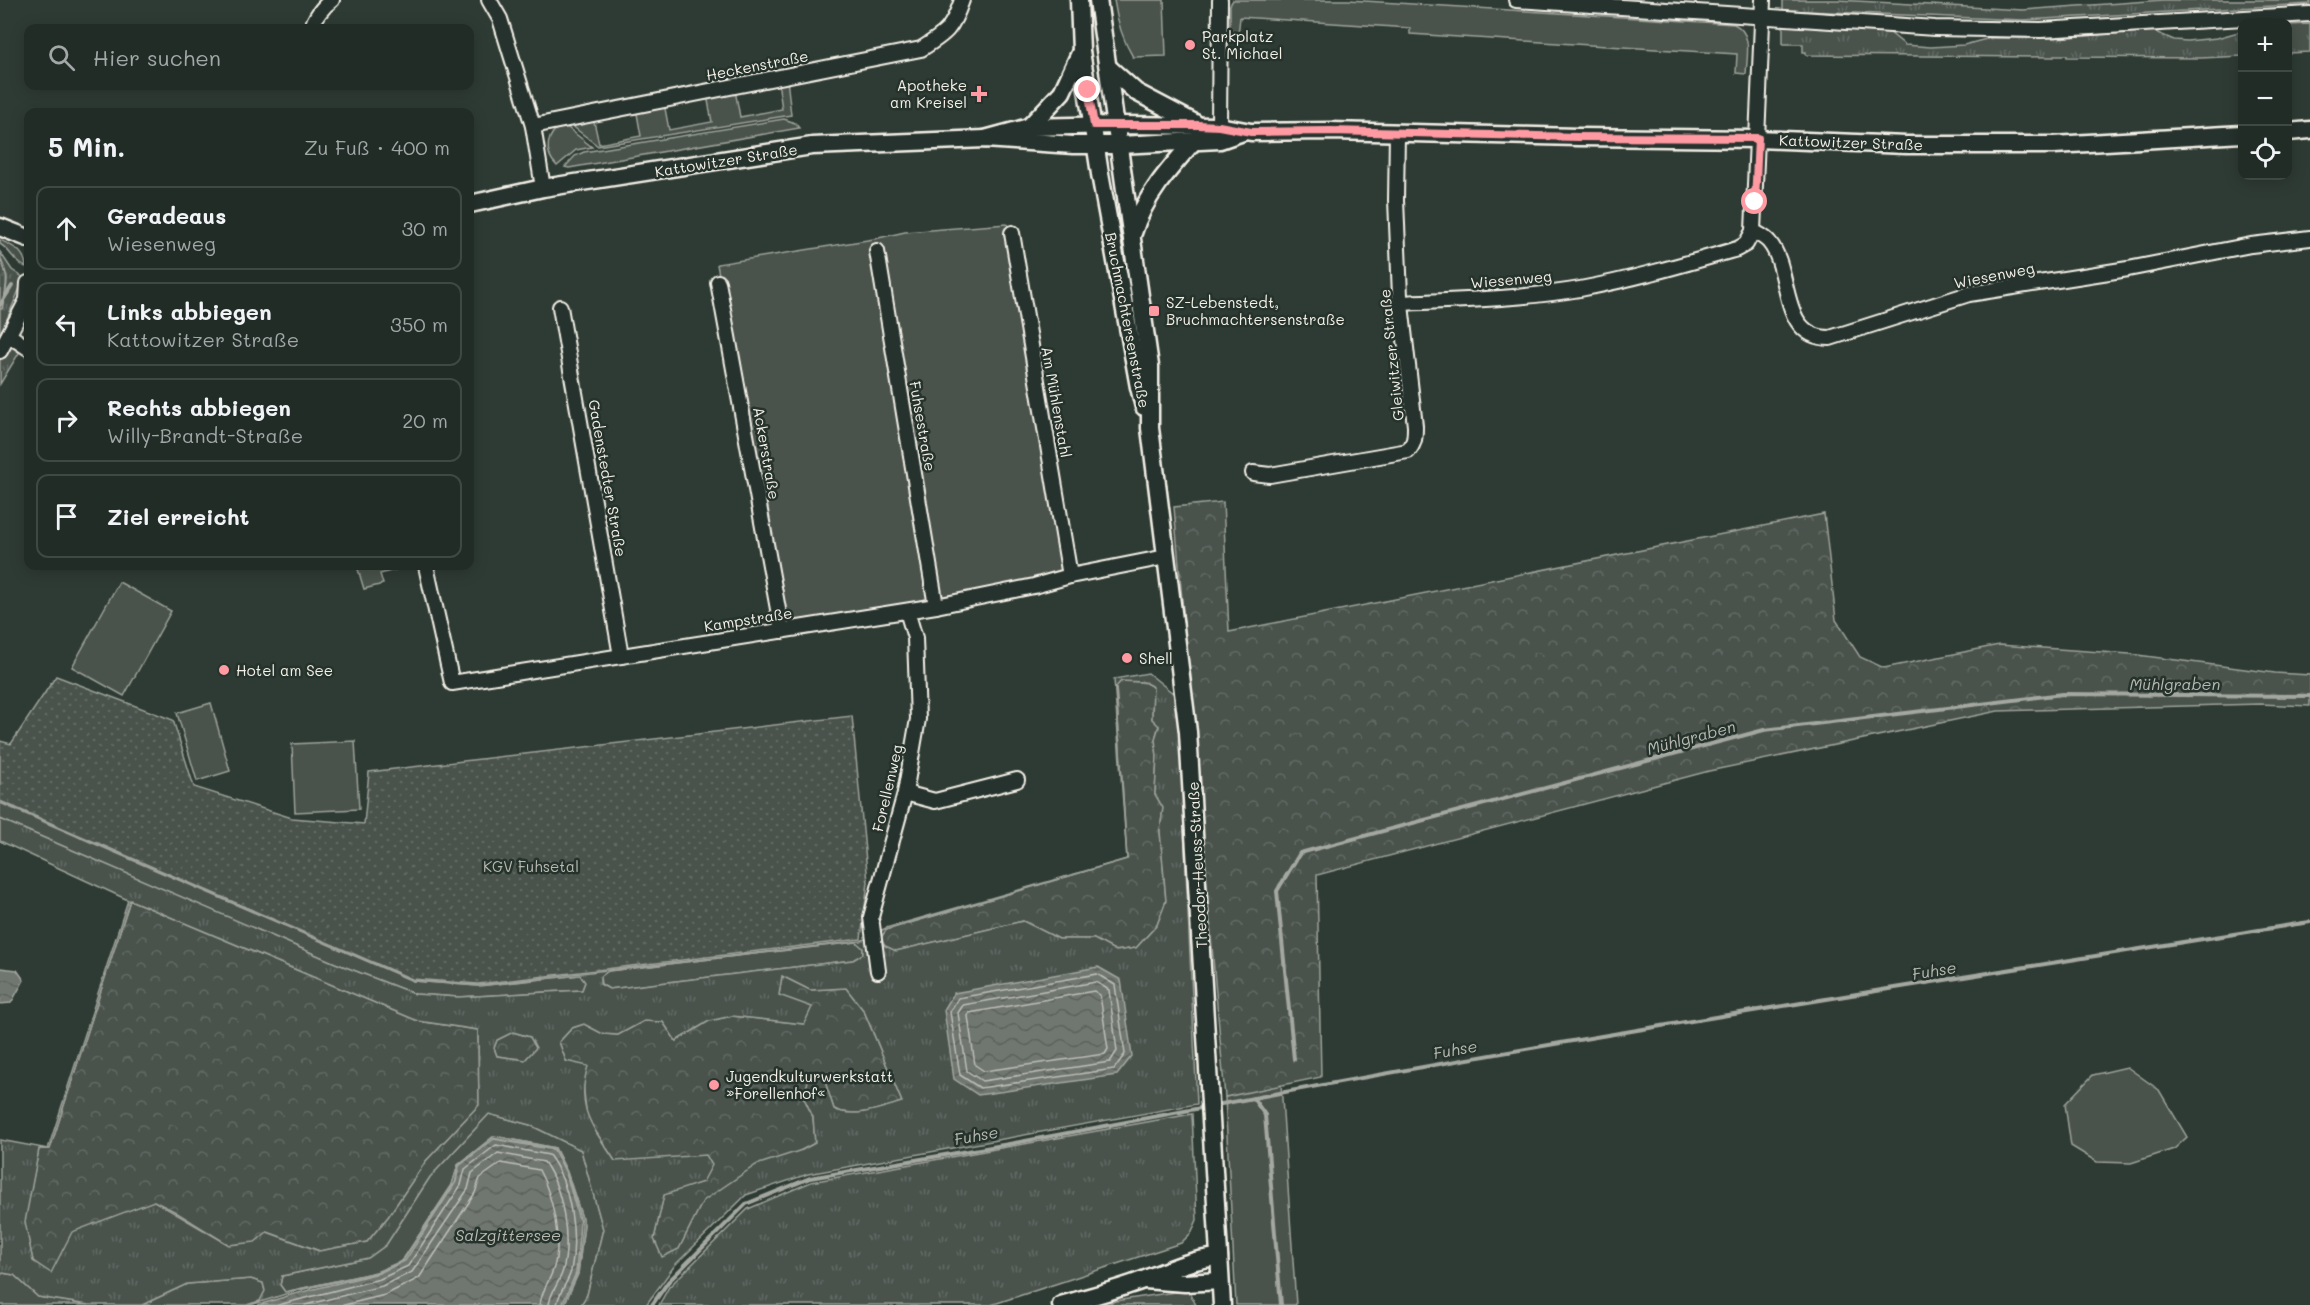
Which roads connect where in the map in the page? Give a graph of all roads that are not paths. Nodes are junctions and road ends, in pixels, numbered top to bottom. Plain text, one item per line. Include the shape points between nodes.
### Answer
1 (332, 0) edge
2 (489, 0) edge
3 (962, 0) edge
4 (1079, 0) edge
5 (1098, 0) edge
6 (1220, 0) edge
7 (1516, 0) edge
8 (1763, 0) edge
9 (2310, 14) edge
10 (1762, 15) junction
11 (314, 24) edge
12 (1081, 51) junction
13 (1108, 67) junction
14 (1094, 125) junction
15 (1117, 125) junction
16 (1198, 125) junction
17 (533, 126) junction
18 (1029, 126) junction
19 (1219, 126) junction
20 (2310, 130) edge
21 (1244, 131) junction
22 (2292, 132) edge
23 (1397, 133) junction
24 (2238, 134) edge
25 (1758, 138) junction
26 (985, 139) junction
27 (1194, 141) junction
28 (1097, 145) junction
29 (1119, 145) junction
30 (543, 188) junction
31 (474, 203) edge
32 (0, 227) edge
33 (1753, 231) junction
34 (1012, 233) dead end
35 (24, 236) edge
36 (1132, 237) junction
37 (2310, 238) edge
38 (877, 251) dead end
39 (718, 282) dead end
40 (1401, 303) junction
41 (24, 307) edge
42 (560, 307) dead end
43 (9, 336) junction
44 (24, 345) edge
45 (0, 351) edge
46 (1150, 428) junction
47 (1253, 473) dead end
48 (1166, 557) junction
49 (427, 570) edge
50 (1070, 576) junction
51 (936, 606) junction
52 (907, 611) junction
53 (782, 631) junction
54 (621, 656) junction
55 (1017, 780) dead end
56 (905, 793) junction
57 (879, 971) dead end
58 (1219, 1257) junction
59 (1144, 1280) junction
60 (1220, 1281) junction
61 (1062, 1305) edge
62 (1222, 1305) edge

1 - 11 street
2 - 17 street via 500,19
3 - 17 street, Heckenstraße via 955,22 943,36 921,49
4 - 12 street, Bruchmachtersenstraße
5 - 13 street, Bruchmachtersenstraße
6 - 19 street
7 - 10 street
8 - 10 street
9 - 10 street via 2041,30 1935,28
10 - 25 street
12 - 14 street, Bruchmachtersenstraße
12 - 18 street via 1062,92
13 - 15 street, Bruchmachtersenstraße
13 - 16 street via 1136,92
14 - 15 street, Kattowitzer Straße
14 - 18 street, Kattowitzer Straße
14 - 28 street, Bruchmachtersenstraße
15 - 16 street, Kattowitzer Straße
15 - 29 street, Bruchmachtersenstraße
16 - 19 street, Kattowitzer Straße
17 - 30 street
18 - 26 street, Kattowitzer Straße
19 - 21 street, Kattowitzer Straße
20 - 22 street
21 - 23 street, Kattowitzer Straße
21 - 27 street, Kattowitzer Straße via 1220,140
23 - 25 street, Kattowitzer Straße
23 - 40 street, Gleiwitzer Straße
24 - 25 street, Kattowitzer Straße via 2007,146
25 - 33 street
26 - 28 street, Kattowitzer Straße
26 - 30 street, Kattowitzer Straße via 812,146
27 - 29 street, Kattowitzer Straße
27 - 36 street via 1159,183 1138,218
28 - 29 street, Kattowitzer Straße
28 - 46 street, Bruchmachtersenstraße via 1137,377
29 - 36 street, Bruchmachtersenstraße
30 - 31 street, Kattowitzer Straße
32 - 35 street
33 - 37 street, Wiesenweg via 1768,241 1777,255 1794,316 1802,327 1820,338 1969,294
33 - 40 street, Wiesenweg via 1746,244 1737,249 1638,277 1528,296
34 - 50 street, Am Mühlenstahl
36 - 46 street, Bruchmachtersenstraße via 1150,366
38 - 51 street, Fuhsestraße
39 - 53 street, Ackerstraße
40 - 47 street, Gleiwitzer Straße via 1415,426 1413,446 1408,451 1270,476
41 - 43 street
42 - 54 street, Gadenstedter Straße
43 - 44 street
43 - 45 street
46 - 48 street, Theodor-Heuss-Straße
48 - 50 street, Kampstraße
48 - 58 street, Theodor-Heuss-Straße via 1188,732
49 - 54 street, Kampstraße via 452,683
50 - 51 street, Kampstraße
51 - 52 street, Kampstraße
52 - 53 street, Kampstraße
52 - 56 street, Forellenweg via 915,638 918,719
53 - 54 street, Kampstraße
55 - 56 street via 935,801
56 - 57 street, Forellenweg via 871,917
58 - 59 street via 1190,1262
58 - 60 street, Theodor-Heuss-Straße
59 - 60 street
59 - 61 street
60 - 62 street, Theodor-Heuss-Straße

